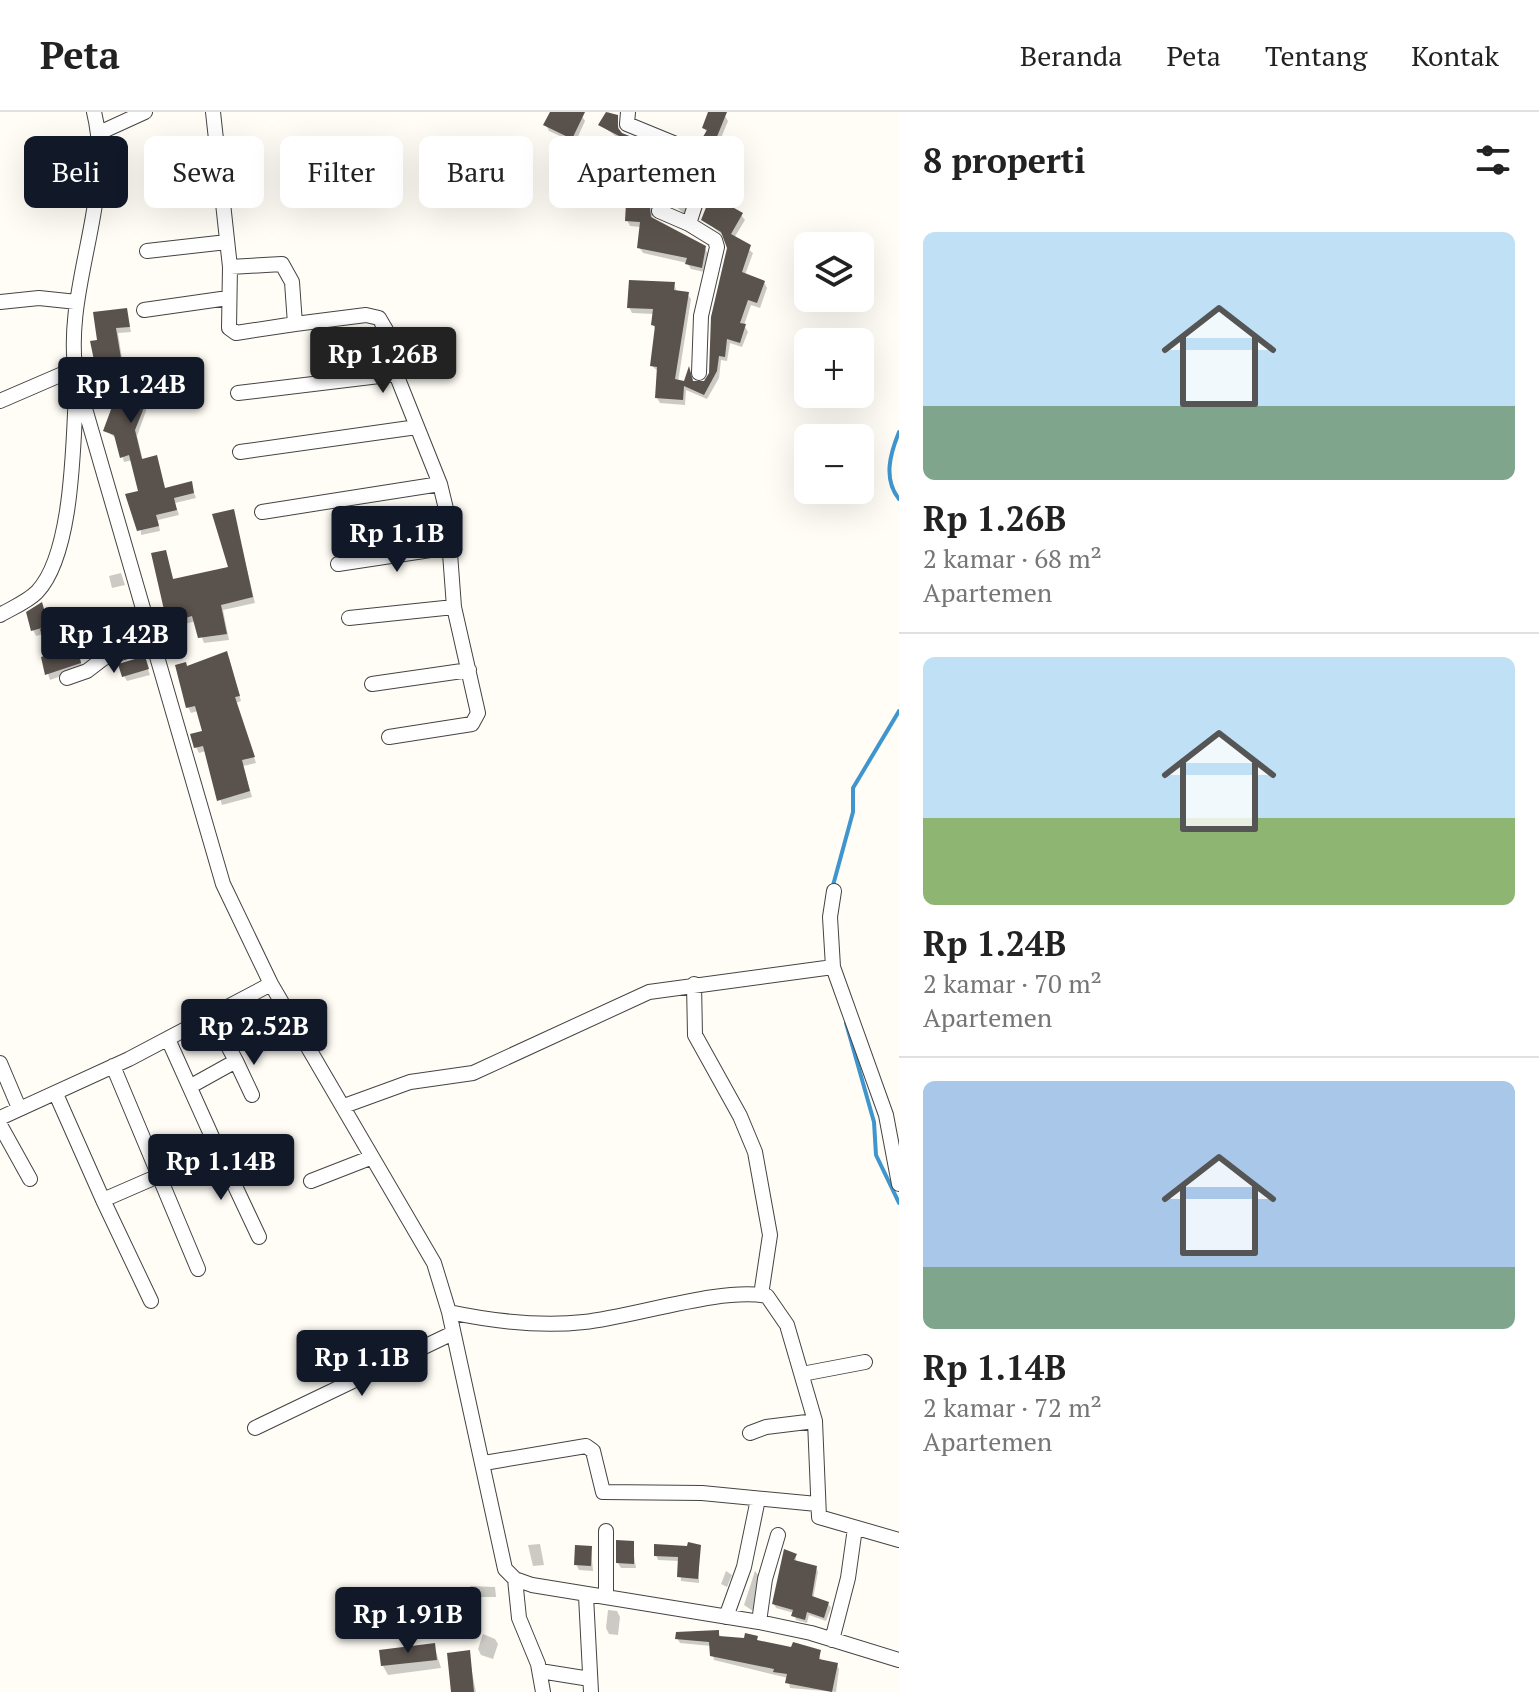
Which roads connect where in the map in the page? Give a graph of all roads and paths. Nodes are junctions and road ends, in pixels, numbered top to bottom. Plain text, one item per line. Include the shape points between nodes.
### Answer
1 (94, 112) edge
2 (145, 112) edge
3 (213, 112) edge
4 (628, 112) edge
5 (99, 133) junction
6 (656, 136) edge
7 (660, 208) edge
8 (693, 208) edge
9 (689, 224) junction
10 (227, 242) junction
11 (147, 251) dead end
12 (230, 267) junction
13 (228, 298) junction
14 (0, 302) edge
15 (77, 302) junction
16 (144, 310) dead end
17 (295, 324) junction
18 (699, 373) dead end
19 (396, 374) junction
20 (76, 375) junction
21 (238, 393) dead end
22 (0, 401) edge
23 (417, 427) junction
24 (240, 452) dead end
25 (440, 484) junction
26 (262, 512) dead end
27 (450, 547) junction
28 (338, 564) dead end
29 (454, 607) junction
30 (0, 615) edge
31 (349, 618) dead end
32 (152, 643) junction
33 (469, 670) junction
34 (67, 678) dead end
35 (372, 684) dead end
36 (389, 737) dead end
37 (834, 891) dead end
38 (833, 967) junction
39 (271, 984) junction
40 (694, 984) junction
41 (212, 1016) junction
42 (168, 1039) junction
43 (236, 1061) junction
44 (0, 1063) edge
45 (113, 1066) junction
46 (191, 1086) junction
47 (56, 1094) junction
48 (252, 1095) dead end
49 (344, 1106) junction
50 (19, 1108) junction
51 (0, 1118) edge
52 (0, 1125) edge
53 (218, 1150) junction
54 (370, 1158) junction
55 (159, 1177) junction
56 (30, 1179) dead end
57 (311, 1181) dead end
58 (899, 1184) edge
59 (103, 1200) junction
60 (259, 1237) dead end
61 (198, 1269) dead end
62 (761, 1295) junction
63 (151, 1301) dead end
64 (449, 1312) junction
65 (453, 1333) junction
66 (865, 1362) dead end
67 (802, 1374) junction
68 (815, 1421) junction
69 (255, 1428) dead end
70 (750, 1433) dead end
71 (484, 1463) junction
72 (758, 1499) junction
73 (817, 1504) junction
74 (855, 1528) junction
75 (606, 1531) dead end
76 (778, 1535) dead end
77 (899, 1540) edge
78 (515, 1579) junction
79 (586, 1596) junction
80 (606, 1597) junction
81 (726, 1617) junction
82 (759, 1622) junction
83 (832, 1640) junction
84 (899, 1660) edge
85 (540, 1671) junction
86 (590, 1686) edge
87 (543, 1692) edge

1 - 5 street
2 - 5 street
3 - 10 street
4 - 6 street via 627,124
5 - 15 street
7 - 9 street
8 - 9 street
9 - 18 street via 715,240 717,247 701,316
10 - 11 street
10 - 12 street
12 - 13 street
12 - 17 street via 282,264 292,282
13 - 16 street
13 - 17 street via 232,332
14 - 15 street
15 - 20 street
17 - 19 street via 372,315 386,330
19 - 21 street
19 - 23 street
20 - 22 street
20 - 30 street via 71,474 58,554 37,591
20 - 32 street
23 - 24 street
23 - 25 street
25 - 26 street
25 - 27 street
27 - 28 street
27 - 29 street
29 - 31 street
29 - 33 street
32 - 34 street via 104,658
32 - 39 street via 223,884
33 - 35 street
33 - 36 street via 478,713 472,724
37 - 38 street
38 - 40 street
38 - 58 street via 886,1115
39 - 41 street
39 - 49 street
40 - 49 street via 632,997 473,1073 410,1082
40 - 62 street via 695,1035 755,1152 770,1235
41 - 42 street
41 - 43 street
42 - 45 street
42 - 46 street
43 - 46 street
43 - 48 street
44 - 50 street
45 - 47 street
45 - 55 street
46 - 53 street
47 - 50 street
47 - 59 street
49 - 54 street
50 - 51 street
52 - 56 street
53 - 55 street
53 - 60 street
54 - 57 street
54 - 64 street via 434,1263
55 - 59 street
55 - 61 street
59 - 63 street
62 - 64 street via 548,1324
62 - 67 street via 773,1300 787,1325
64 - 65 street
65 - 69 street
65 - 71 street
66 - 67 street
67 - 68 street
68 - 70 street
68 - 73 street
71 - 72 street via 586,1446 593,1451 603,1492
71 - 78 street via 501,1556
72 - 73 street
72 - 81 street via 744,1567
73 - 74 street via 819,1517
74 - 77 street
74 - 83 street
75 - 80 street
76 - 82 street
78 - 79 street
78 - 85 street via 519,1618
79 - 80 street
79 - 86 street
80 - 81 street
81 - 82 street
82 - 83 street
83 - 84 street
85 - 86 street
85 - 87 street

